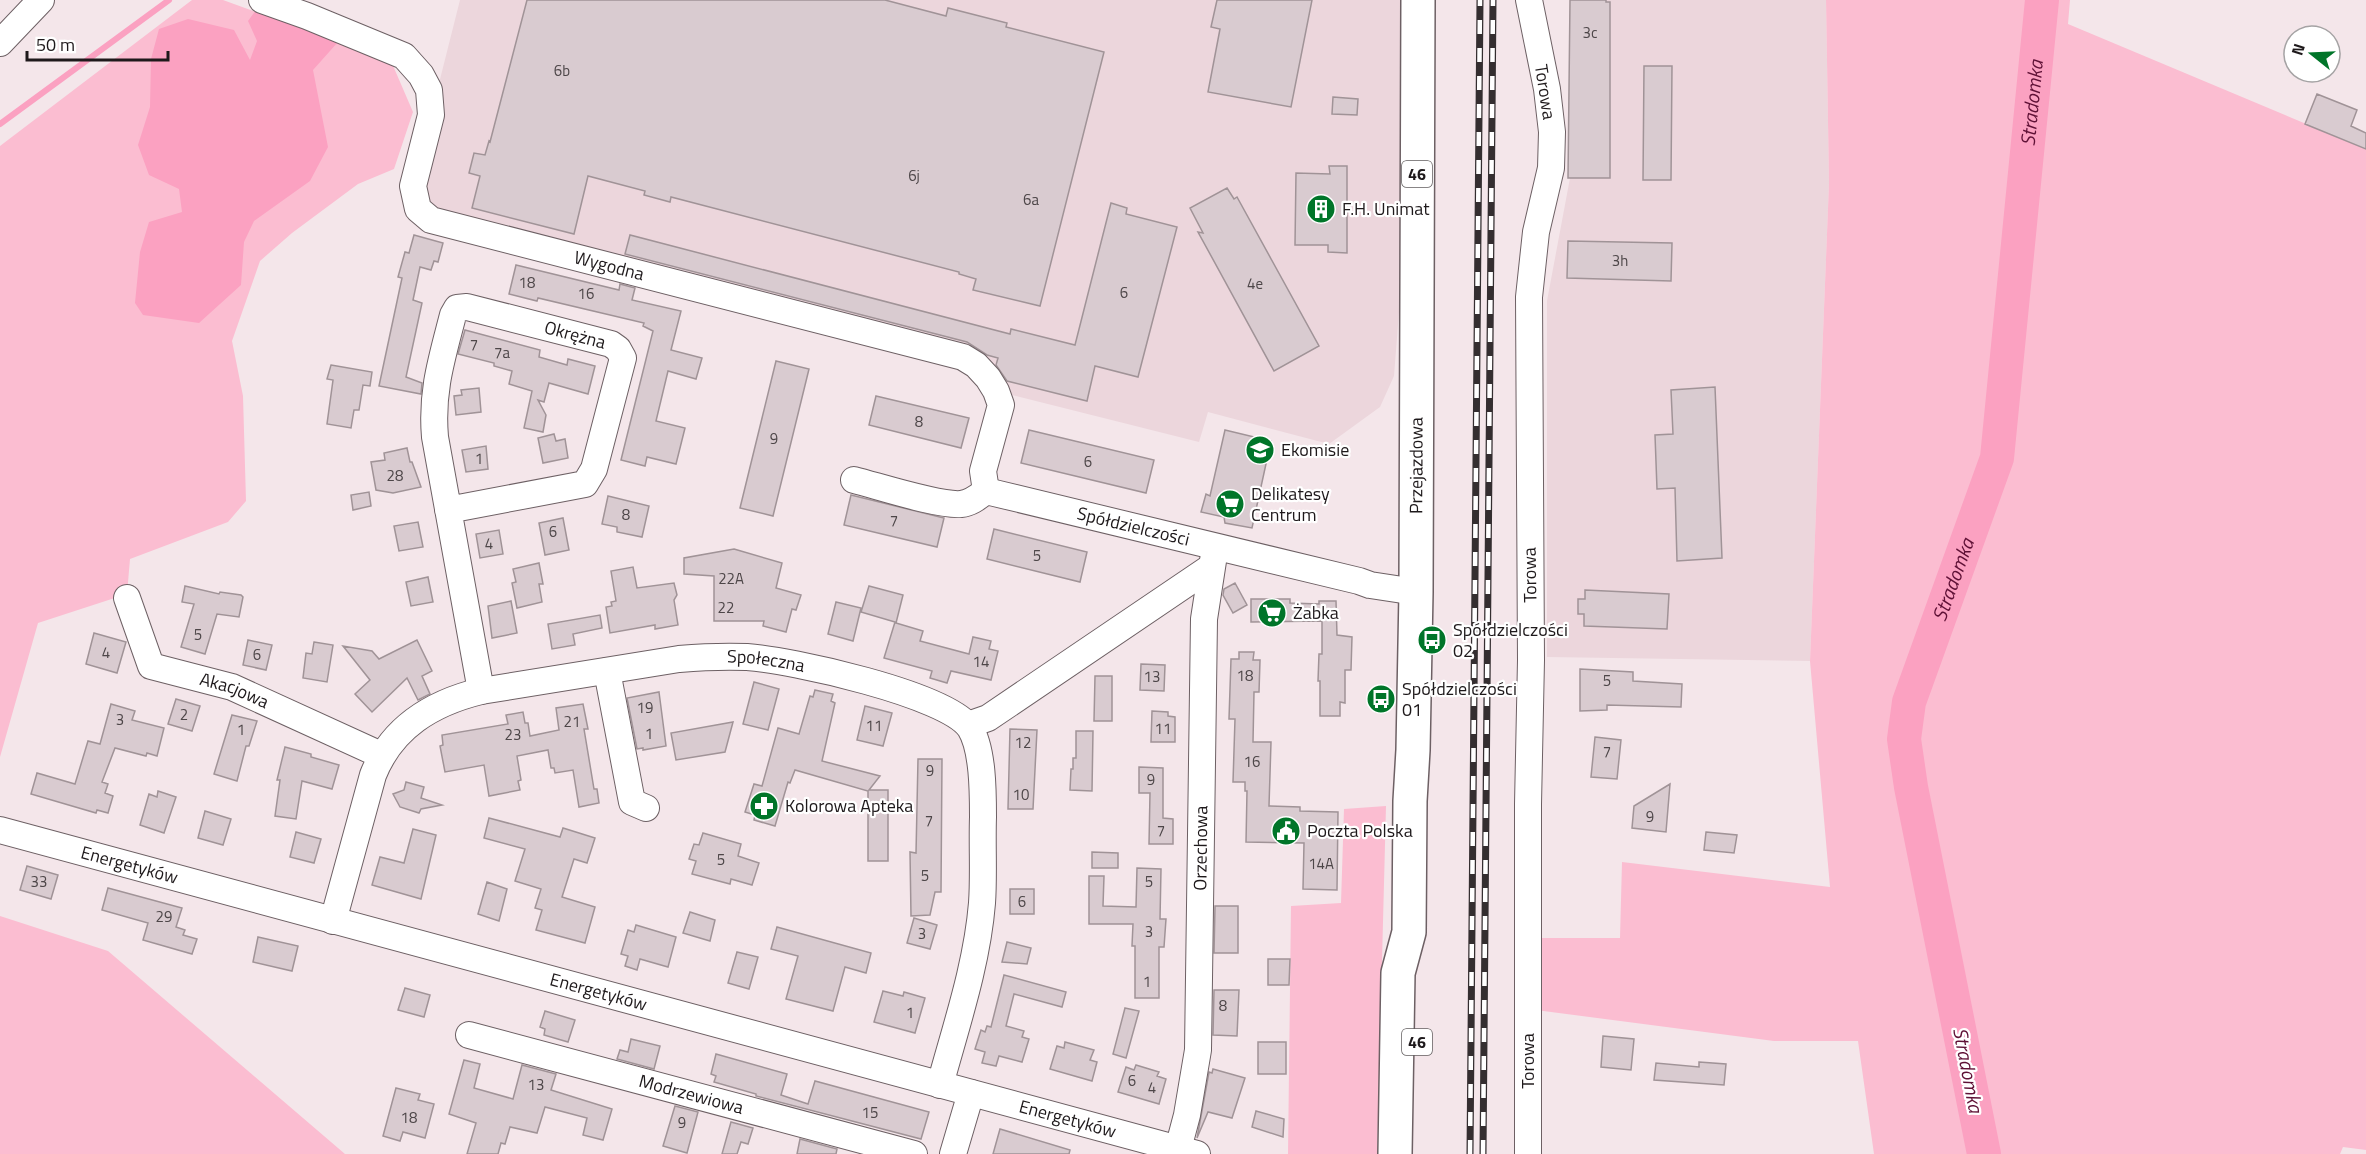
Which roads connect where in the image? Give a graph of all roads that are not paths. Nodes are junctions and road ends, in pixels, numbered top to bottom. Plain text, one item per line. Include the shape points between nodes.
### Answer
1 (41, 0) edge
2 (262, 0) edge
3 (1418, 0) edge
4 (1529, 0) edge
5 (0, 43) edge
6 (854, 480) dead end
7 (986, 491) junction
8 (448, 510) junction
9 (1213, 557) junction
10 (1416, 592) junction
11 (127, 598) dead end
12 (607, 671) junction
13 (481, 691) junction
14 (968, 725) junction
15 (381, 755) junction
16 (646, 807) dead end
17 (0, 830) edge
18 (333, 921) junction
19 (1409, 932) junction
20 (469, 1035) dead end
21 (940, 1085) junction
22 (971, 1093) junction
23 (1188, 1152) edge
24 (914, 1154) edge
25 (953, 1154) edge
26 (1395, 1154) edge
27 (1416, 1154) edge
28 (1528, 1154) edge

1 - 5 street
2 - 7 street, Wygodna via 404,56 421,75 429,90 431,115 413,186 418,209 431,220 963,357 976,365 996,391 1001,405 983,471
3 - 10 main road, Przejazdowa / 46
4 - 28 street, Torowa via 1547,89 1552,156 1536,231 1528,297
6 - 7 street via 960,504 973,501
7 - 9 street, Spółdzielczości
8 - 8 street, Okrężna via 585,484 594,469 623,358 618,349 611,344 458,308 434,391 433,414
8 - 13 street, Okrężna
9 - 10 street, Spółdzielczości
9 - 14 street via 988,718
9 - 23 street, Orzechowa via 1204,619 1197,1050 1187,1115
10 - 19 main road, Przejazdowa / 46
11 - 15 street, Akacjowa via 151,666 232,687
12 - 13 street, Społeczna
12 - 14 street, Społeczna via 708,657 795,663 921,697
12 - 16 street via 632,802
13 - 15 street, Społeczna via 458,696 428,711 406,727
14 - 21 street via 975,737 981,770 982,904 967,985
15 - 18 street, Społeczna
17 - 18 street, Energetyków
18 - 21 street, Energetyków
19 - 26 main road, Przejazdowa / 46 via 1398,974
19 - 27 main road, Przejazdowa / 46 via 1418,965
20 - 24 street, Modrzewiowa
21 - 22 street, Energetyków
22 - 23 street, Energetyków
22 - 25 street

